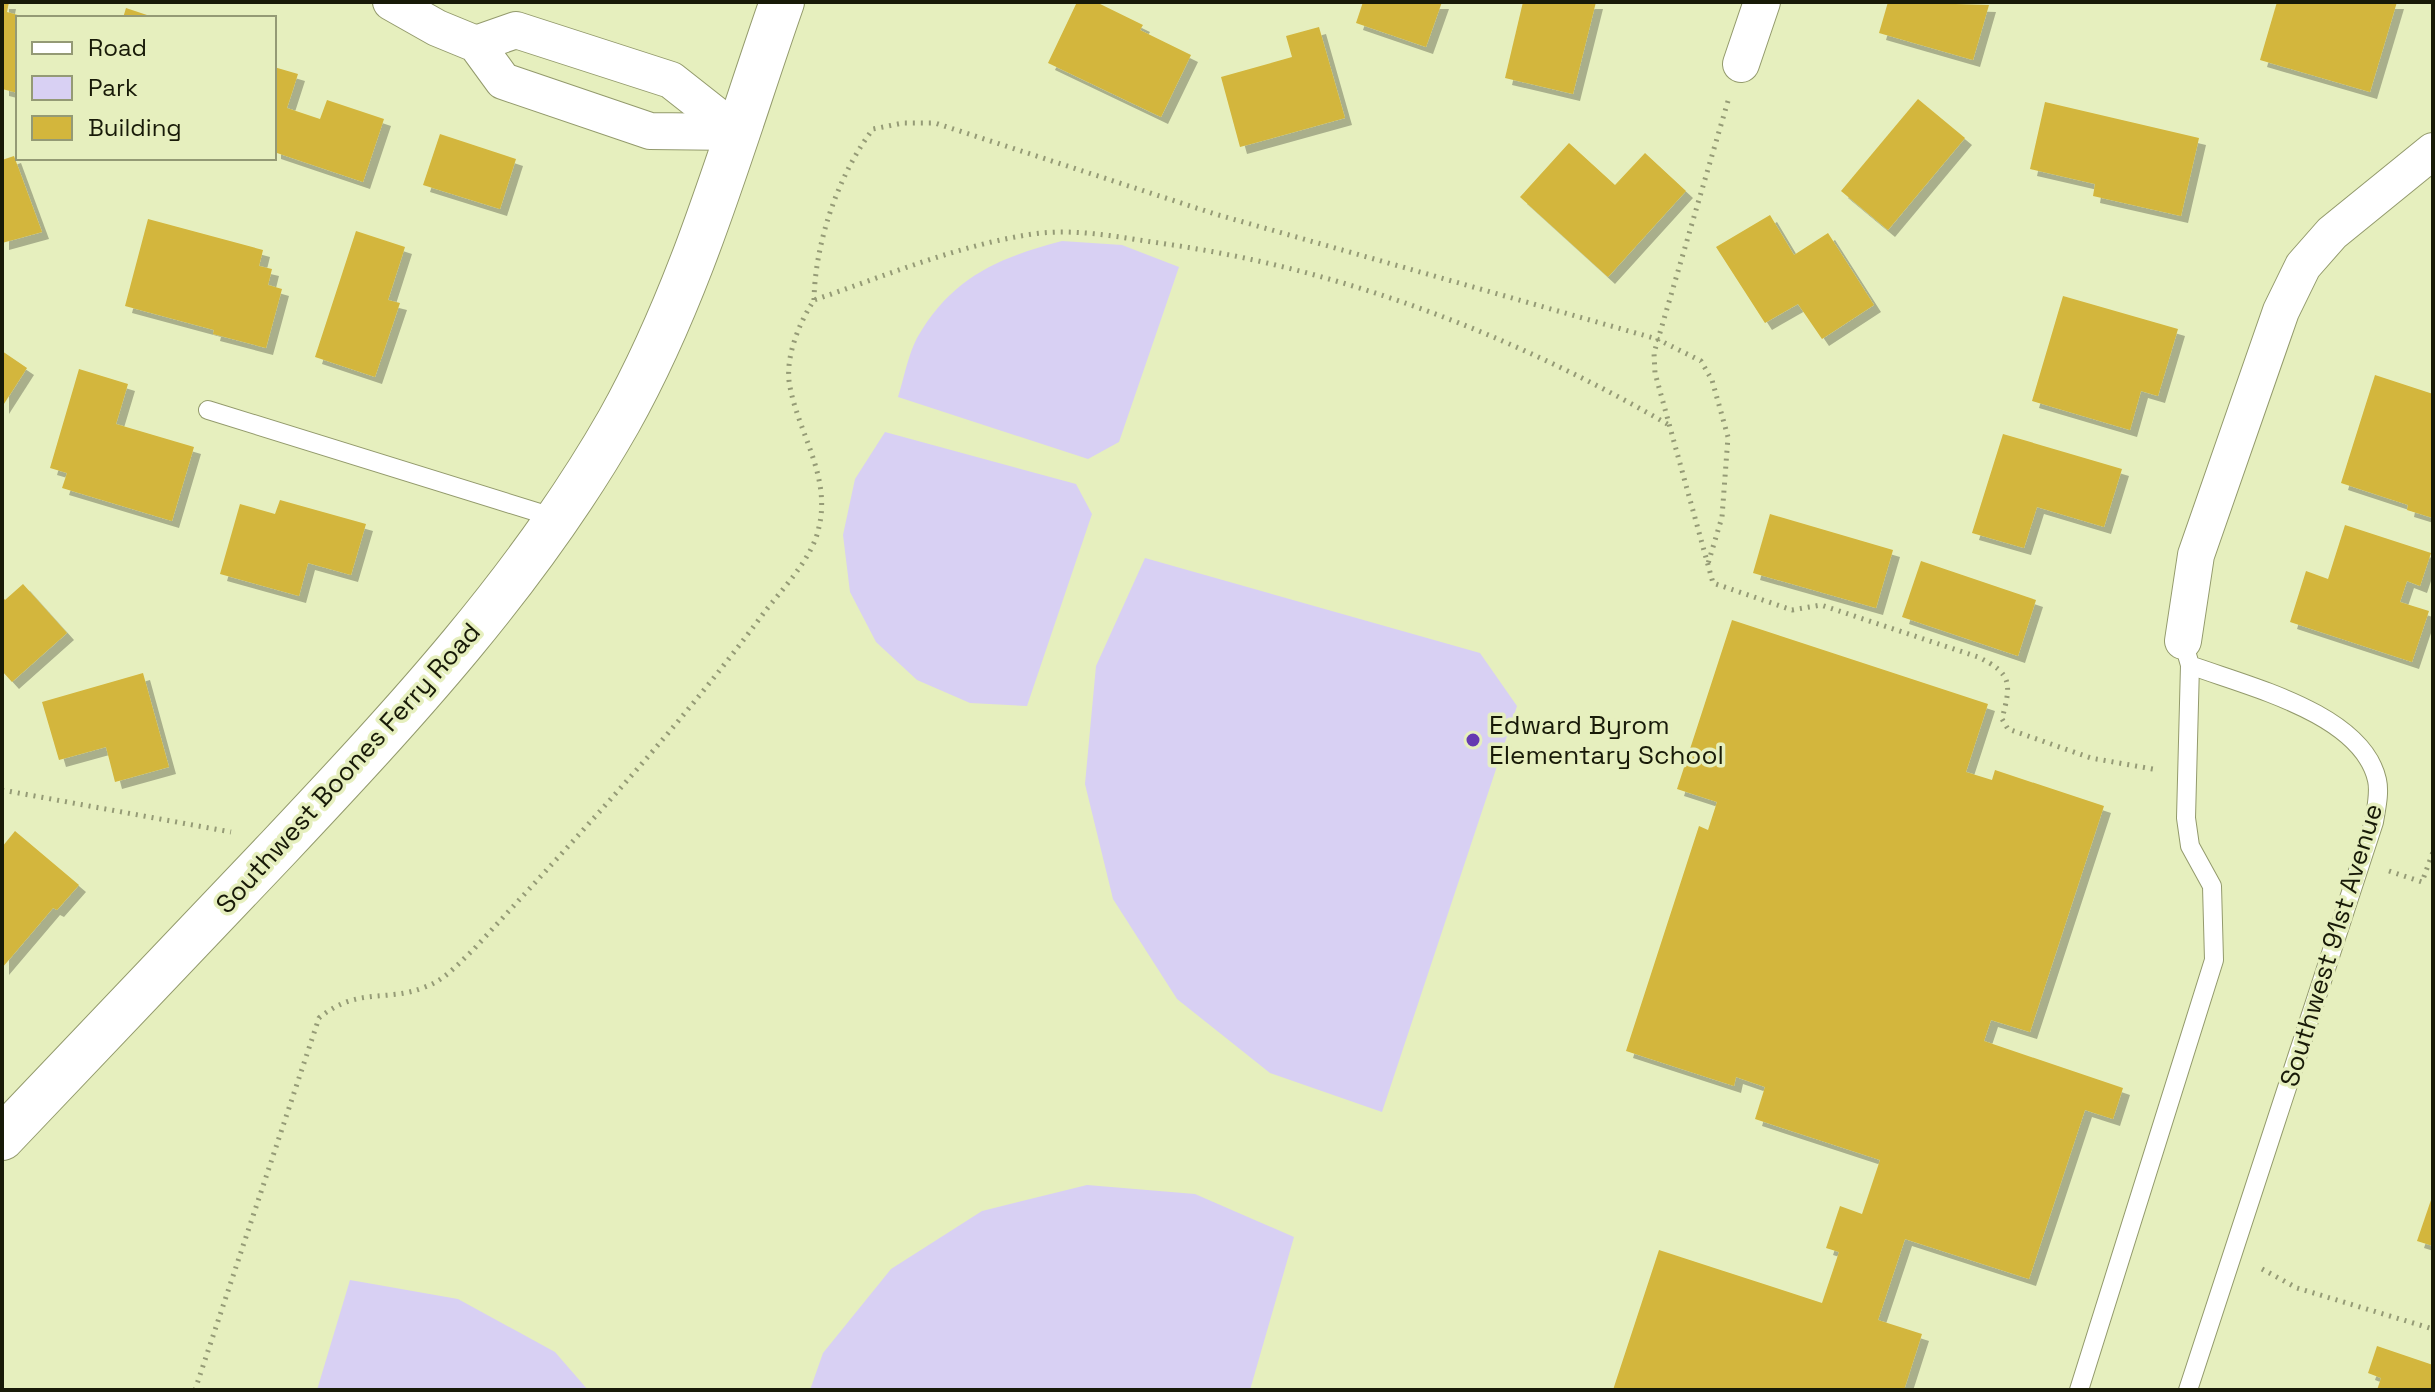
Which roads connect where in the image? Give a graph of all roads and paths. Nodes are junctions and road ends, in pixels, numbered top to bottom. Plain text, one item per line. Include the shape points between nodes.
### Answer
1 (391, 2) edge
2 (782, 2) edge
3 (1762, 2) edge
4 (476, 44) junction
5 (1741, 64) joint
6 (737, 132) junction
7 (2433, 151) edge
8 (814, 300) junction
9 (1657, 339) junction
10 (208, 410) dead end
11 (1669, 425) junction
12 (559, 519) junction
13 (1707, 567) junction
14 (2186, 653) junction
15 (2186, 775) junction
16 (2, 790) edge
17 (283, 842) junction
18 (2433, 852) edge
19 (2361, 862) junction
20 (2, 1138) edge
21 (2233, 1253) junction
22 (2433, 1329) edge
23 (195, 1390) edge
24 (2079, 1390) edge
25 (2188, 1390) edge

1 - 4 street
2 - 6 main road, Southwest Boones Ferry Road
3 - 5 street
4 - 6 street via 503,81 650,131
4 - 6 street via 516,30 671,80
5 - 9 path
6 - 12 main road, Southwest Boones Ferry Road via 640,380
7 - 14 street via 2332,233 2303,266 2281,311 2196,555
8 - 9 path via 815,266 852,156 873,129 935,123 1215,214
8 - 11 path via 974,246 1036,234 1093,234 1230,253 1414,305 1615,394
8 - 23 path via 790,362 789,385 820,475 819,528 802,561 698,702 474,949 423,989 336,1004 319,1018
9 - 11 path via 1655,373
9 - 13 path via 1701,361 1712,380 1728,437 1722,517
10 - 12 lane
11 - 13 path
12 - 17 main road, Southwest Boones Ferry Road via 476,629
13 - 15 path via 1713,583 1732,591 1792,610 1821,605 1997,666 2009,689 2002,719 2019,734 2091,758
14 - 15 lane
14 - 19 lane, Southwest 91st Avenue via 2303,707 2349,735 2365,752 2377,780 2378,801
15 - 24 lane via 2190,846 2212,886 2214,960
16 - 17 path
17 - 20 main road, Southwest Boones Ferry Road
18 - 19 path via 2422,882
19 - 21 lane, Southwest 91st Avenue
21 - 22 path via 2297,1288
21 - 25 lane, Southwest 91st Avenue

